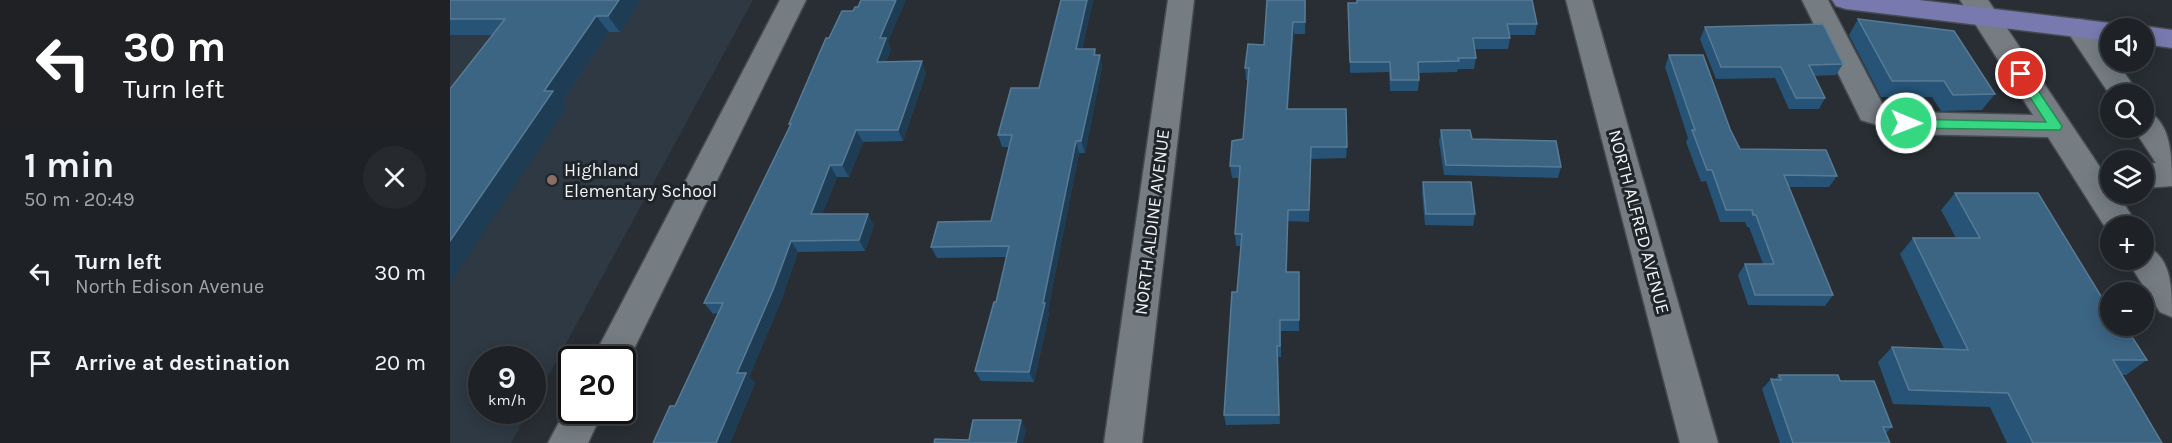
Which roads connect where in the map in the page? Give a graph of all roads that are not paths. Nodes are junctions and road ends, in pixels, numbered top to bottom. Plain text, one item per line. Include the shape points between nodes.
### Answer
1 (793, 0) edge
2 (1181, 0) edge
3 (1579, 0) edge
4 (1815, 0) edge
5 (1846, 0) edge
6 (1979, 8) edge
7 (2079, 28) junction
8 (2100, 31) edge
9 (2154, 36) edge
10 (2172, 39) edge
11 (2118, 84) edge
12 (2055, 126) junction
13 (2154, 136) edge
14 (2172, 162) edge
15 (2172, 174) edge
16 (2154, 175) edge
17 (2100, 178) edge
18 (617, 346) edge
19 (578, 424) edge
20 (568, 443) edge
21 (1123, 443) edge
22 (1699, 443) edge

1 - 18 street
2 - 21 street, NORTH ALDINE AVENUE
3 - 22 street, NORTH ALFRED AVENUE
4 - 12 street via 1872,112 1906,123
5 - 6 main road
6 - 7 main road
6 - 12 street
7 - 8 main road
7 - 11 street
9 - 10 main road
12 - 17 street
13 - 14 street
15 - 16 street
19 - 20 street

